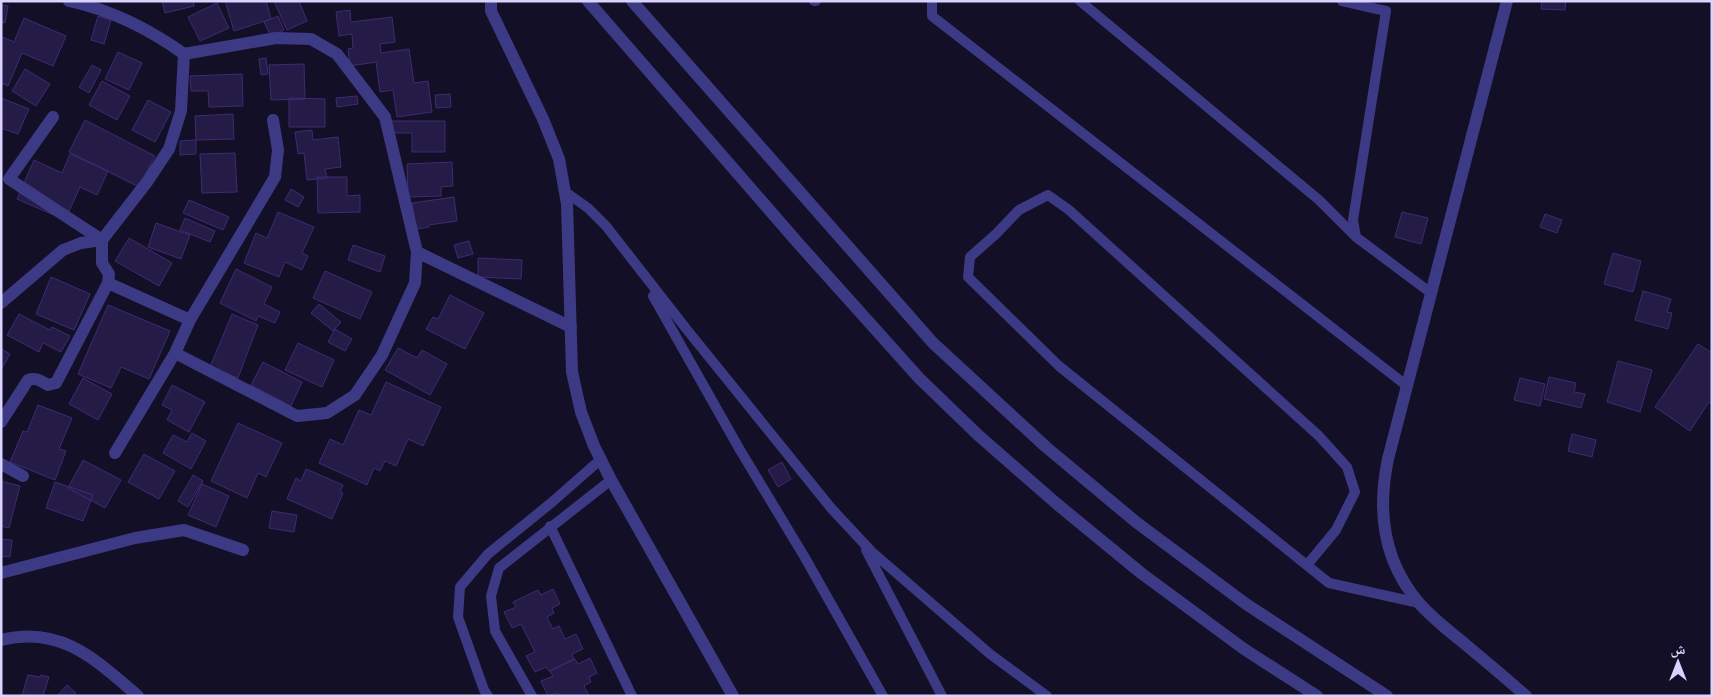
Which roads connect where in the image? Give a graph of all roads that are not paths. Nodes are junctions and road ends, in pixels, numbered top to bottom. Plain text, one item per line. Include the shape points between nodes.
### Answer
1 (69, 1) edge
2 (491, 1) edge
3 (588, 1) edge
4 (632, 1) edge
5 (932, 1) edge
6 (1080, 1) edge
7 (1342, 1) edge
8 (1507, 1) edge
9 (84, 3) edge
10 (184, 54) junction
11 (53, 117) dead end
12 (273, 120) dead end
13 (5, 177) edge
14 (564, 191) junction
15 (1356, 237) junction
16 (102, 240) junction
17 (417, 252) junction
18 (635, 264) junction
19 (108, 283) junction
20 (1431, 293) junction
21 (1, 303) edge
22 (190, 320) junction
23 (571, 327) junction
24 (175, 353) junction
25 (1407, 386) junction
26 (1, 422) edge
27 (116, 454) dead end
28 (600, 460) junction
29 (1, 464) edge
30 (23, 476) dead end
31 (611, 480) junction
32 (550, 526) junction
33 (861, 541) junction
34 (242, 550) dead end
35 (1307, 565) junction
36 (1, 573) edge
37 (1419, 603) junction
38 (4, 638) edge
39 (1037, 692) edge
40 (138, 696) edge
41 (488, 696) edge
42 (532, 696) edge
43 (632, 696) edge
44 (733, 696) edge
45 (883, 696) edge
46 (942, 696) edge
47 (1047, 696) edge
48 (1317, 696) edge
49 (1387, 696) edge
50 (1526, 696) edge

1 - 9 street
2 - 14 street via 491,12 559,159
3 - 48 street via 913,370 978,435 1141,573 1244,649
4 - 49 street via 933,343 1046,447 1136,522 1246,604
5 - 25 lane via 932,16
6 - 15 lane via 1319,200
7 - 15 lane via 1386,11 1353,220
8 - 20 street
9 - 10 street via 146,29
10 - 16 street via 181,111 169,149
10 - 17 street via 276,38 310,39 337,54 385,116
11 - 13 street
12 - 22 street via 278,150 275,177
13 - 16 street
14 - 18 lane via 606,226
14 - 23 street
15 - 20 lane
16 - 19 street via 102,263 109,274
16 - 21 street via 63,250
17 - 23 street
17 - 24 street via 415,283 382,355 355,395 327,412 297,416
18 - 33 lane
18 - 45 lane
19 - 22 street
19 - 26 street via 56,383 48,385 37,379 28,380
20 - 25 street
22 - 24 street
23 - 28 street via 572,372 581,412
24 - 27 street
25 - 37 street via 1384,480 1383,524 1396,566
28 - 31 street
28 - 41 lane via 488,554 460,587 458,617
29 - 30 street
31 - 32 lane
31 - 44 street
32 - 42 lane via 499,568 491,596 495,632
32 - 43 lane
33 - 39 lane
33 - 46 lane
34 - 36 street via 184,530 135,538
35 - 35 lane via 1059,366 968,277 970,257 1019,210 1048,195 1068,210 1319,436 1346,467 1355,492 1336,530
35 - 37 lane via 1328,583
37 - 50 street
38 - 40 street via 44,637 69,644 88,655
39 - 47 lane

